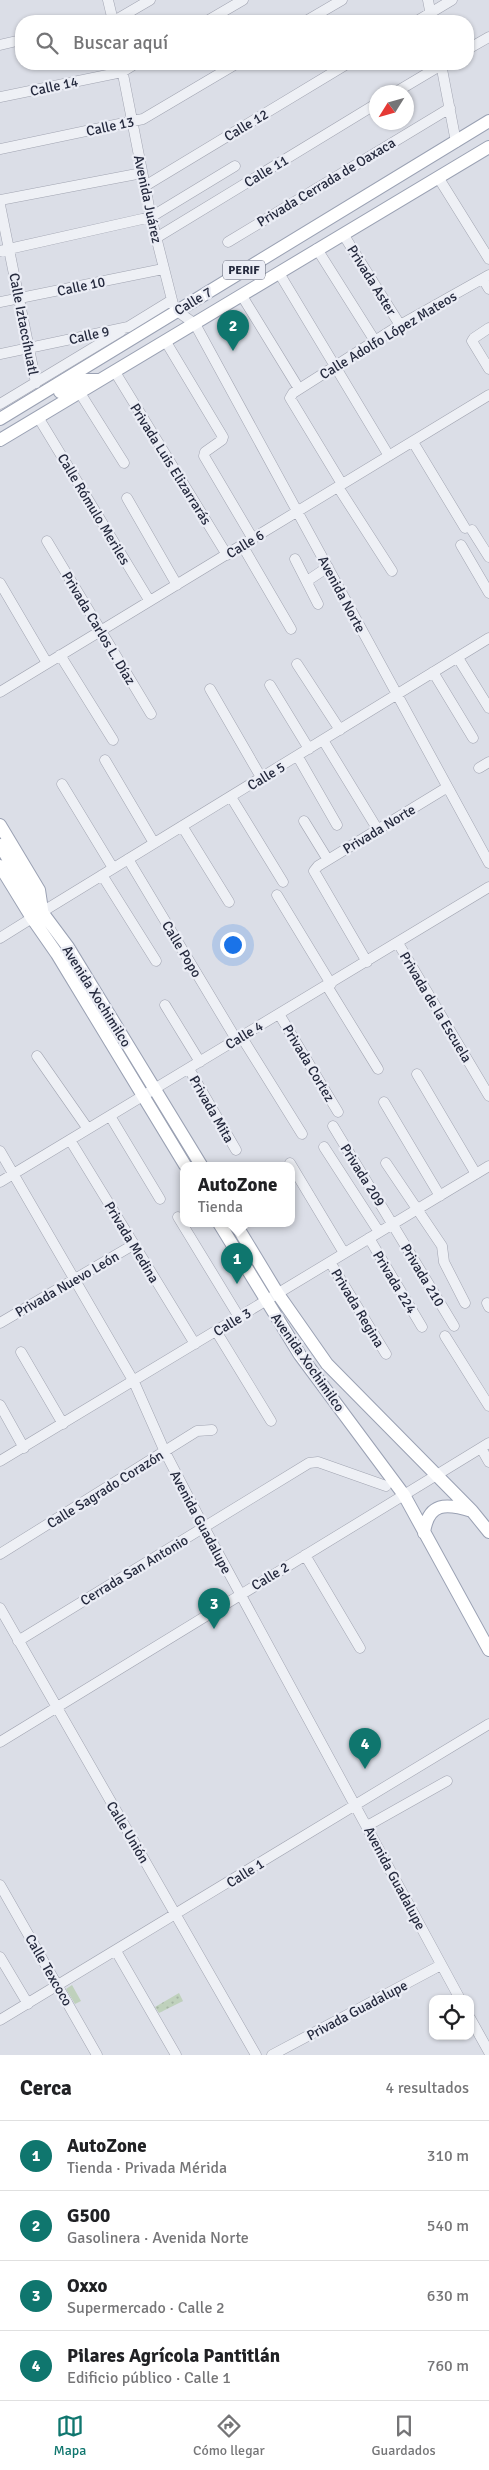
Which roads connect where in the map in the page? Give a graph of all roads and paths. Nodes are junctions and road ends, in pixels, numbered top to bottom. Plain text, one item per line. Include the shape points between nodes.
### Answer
1 (108, 0) edge
2 (150, 0) edge
3 (243, 0) edge
4 (342, 0) edge
5 (428, 0) edge
6 (452, 0) edge
7 (112, 15) edge
8 (124, 15) edge
9 (217, 15) edge
10 (316, 15) edge
11 (432, 15) edge
12 (434, 15) edge
13 (489, 37) edge
14 (15, 41) edge
15 (0, 45) edge
16 (474, 46) edge
17 (113, 70) edge
18 (121, 70) edge
19 (226, 70) edge
20 (336, 70) edge
21 (432, 70) edge
22 (443, 70) edge
23 (408, 85) edge
24 (0, 97) edge
25 (369, 108) edge
26 (450, 108) junction
27 (489, 121) edge
28 (131, 122) junction
29 (456, 142) junction
30 (0, 149) edge
31 (488, 149) edge
32 (235, 166) dead end
33 (142, 173) junction
34 (438, 177) junction
35 (145, 186) junction
36 (0, 200) edge
37 (0, 205) edge
38 (151, 217) junction
39 (343, 234) junction
40 (156, 238) junction
41 (228, 242) dead end
42 (4, 250) edge
43 (317, 250) junction
44 (489, 259) edge
45 (163, 269) junction
46 (279, 273) junction
47 (486, 277) edge
48 (489, 289) edge
49 (242, 296) junction
50 (20, 298) junction
51 (0, 302) edge
52 (175, 306) junction
53 (195, 324) junction
54 (400, 325) junction
55 (128, 326) junction
56 (489, 328) edge
57 (375, 341) junction
58 (166, 342) junction
59 (30, 348) junction
60 (0, 354) edge
61 (335, 366) junction
62 (489, 369) edge
63 (115, 372) junction
64 (36, 383) junction
65 (296, 384) dead end
66 (75, 389) junction
67 (489, 395) edge
68 (0, 404) edge
69 (38, 417) junction
70 (0, 419) edge
71 (0, 428) edge
72 (0, 440) edge
73 (413, 442) junction
74 (389, 456) junction
75 (124, 463) dead end
76 (340, 485) junction
77 (127, 498) dead end
78 (297, 512) junction
79 (253, 539) junction
80 (47, 541) dead end
81 (461, 545) dead end
82 (242, 546) junction
83 (227, 555) junction
84 (489, 557) edge
85 (295, 559) dead end
86 (328, 567) junction
87 (392, 571) dead end
88 (307, 581) junction
89 (0, 583) edge
90 (177, 585) junction
91 (489, 593) edge
92 (149, 600) junction
93 (318, 604) dead end
94 (291, 629) dead end
95 (100, 630) junction
96 (489, 638) edge
97 (60, 655) junction
98 (458, 658) junction
99 (47, 663) junction
100 (296, 666) dead end
101 (433, 672) junction
102 (270, 685) dead end
103 (210, 689) dead end
104 (0, 692) edge
105 (397, 696) junction
106 (489, 708) edge
107 (151, 714) dead end
108 (337, 732) junction
109 (473, 738) dead end
110 (113, 740) dead end
111 (324, 740) junction
112 (309, 749) junction
113 (298, 757) junction
114 (106, 760) dead end
115 (489, 762) edge
116 (478, 768) dead end
117 (262, 779) junction
118 (62, 784) dead end
119 (446, 788) junction
120 (231, 797) junction
121 (304, 821) dead end
122 (0, 825) edge
123 (337, 825) dead end
124 (182, 826) junction
125 (378, 830) junction
126 (154, 843) junction
127 (0, 846) edge
128 (128, 859) junction
129 (328, 860) junction
130 (489, 863) edge
131 (0, 866) edge
132 (113, 868) junction
133 (102, 875) junction
134 (283, 882) dead end
135 (489, 887) edge
136 (277, 895) dead end
137 (229, 902) dead end
138 (37, 915) junction
139 (0, 938) edge
140 (398, 943) junction
141 (156, 960) dead end
142 (367, 962) junction
143 (329, 985) junction
144 (165, 1004) dead end
145 (279, 1014) junction
146 (238, 1038) junction
147 (37, 1056) dead end
148 (200, 1062) junction
149 (189, 1069) junction
150 (378, 1069) dead end
151 (417, 1074) dead end
152 (155, 1088) junction
153 (143, 1095) junction
154 (489, 1096) edge
155 (384, 1102) dead end
156 (338, 1112) dead end
157 (110, 1116) junction
158 (333, 1126) dead end
159 (88, 1129) junction
160 (302, 1134) dead end
161 (70, 1140) junction
162 (324, 1147) dead end
163 (236, 1150) dead end
164 (0, 1151) edge
165 (183, 1162) edge
166 (199, 1162) edge
167 (386, 1162) dead end
168 (295, 1171) edge
169 (485, 1171) edge
170 (13, 1174) junction
171 (0, 1182) edge
172 (440, 1196) junction
173 (160, 1198) dead end
174 (418, 1208) junction
175 (178, 1217) dead end
176 (180, 1220) edge
177 (393, 1224) junction
178 (184, 1227) edge
179 (221, 1227) edge
180 (237, 1227) edge
181 (379, 1232) junction
182 (369, 1238) junction
183 (133, 1245) junction
184 (344, 1253) junction
185 (330, 1262) junction
186 (74, 1280) junction
187 (278, 1294) junction
188 (266, 1301) junction
189 (465, 1303) dead end
190 (239, 1317) junction
191 (0, 1323) edge
192 (422, 1326) dead end
193 (454, 1326) dead end
194 (216, 1332) junction
195 (445, 1336) dead end
196 (194, 1344) junction
197 (21, 1352) dead end
198 (386, 1354) dead end
199 (134, 1382) junction
200 (0, 1405) edge
201 (489, 1406) edge
202 (271, 1421) dead end
203 (62, 1424) junction
204 (212, 1430) dead end
205 (485, 1446) edge
206 (24, 1448) junction
207 (165, 1452) junction
208 (0, 1461) edge
209 (489, 1462) edge
210 (437, 1475) junction
211 (386, 1486) dead end
212 (404, 1495) junction
213 (472, 1511) junction
214 (204, 1527) junction
215 (489, 1532) edge
216 (424, 1533) junction
217 (0, 1554) edge
218 (305, 1555) junction
219 (240, 1594) junction
220 (0, 1608) edge
221 (18, 1641) junction
222 (360, 1648) dead end
223 (489, 1650) edge
224 (55, 1707) junction
225 (489, 1724) edge
226 (0, 1742) edge
227 (448, 1781) dead end
228 (355, 1804) junction
229 (367, 1826) junction
230 (0, 1885) edge
231 (176, 1915) junction
232 (116, 1951) junction
233 (0, 1957) edge
234 (441, 1965) junction
235 (58, 1985) junction
236 (458, 1995) edge
237 (28, 2004) junction
238 (0, 2020) edge
239 (474, 2025) edge
240 (489, 2052) edge
241 (97, 2055) edge
242 (176, 2055) edge
243 (256, 2055) edge
244 (272, 2055) edge

1 - 7 street
2 - 8 street
3 - 9 street
4 - 10 street
5 - 11 street
6 - 12 street
13 - 16 street
14 - 15 street
17 - 24 street, Calle 14
18 - 28 street, Avenida Juárez
19 - 28 street, Calle 13 via 143,119
20 - 35 street, Calle 12
21 - 23 street
22 - 26 street
25 - 40 street, Calle 11
26 - 29 street
26 - 41 street, Privada Cerrada de Oaxaca
27 - 29 main road, Calle 7 / PERIF
28 - 30 street, Calle 13
28 - 33 street, Avenida Juárez
29 - 52 main road, Calle 7 / PERIF
31 - 34 main road, Calle 7 / PERIF
32 - 38 street
33 - 35 street, Avenida Juárez
33 - 36 street
34 - 39 main road, Calle 7 / PERIF
34 - 44 street
35 - 38 street, Avenida Juárez
37 - 42 street, Calle Iztaccíhuatl
38 - 40 street, Avenida Juárez
38 - 42 street
39 - 43 main road, Calle 7 / PERIF
39 - 54 street, Privada Aster
40 - 45 street, Avenida Juárez
42 - 50 street, Calle Iztaccíhuatl
43 - 46 main road, Calle 7 / PERIF
43 - 57 street
45 - 50 street, Calle 10
45 - 52 street, Avenida Juárez
46 - 49 main road, Calle 7 / PERIF
46 - 61 street
47 - 48 street
47 - 54 street, Calle Adolfo López Mateos
49 - 53 main road, Calle 7 / PERIF
49 - 65 street
50 - 51 street, Calle 10
50 - 59 street, Calle Iztaccíhuatl
52 - 53 street
52 - 55 street, Calle 9
52 - 70 main road, Calle 7 / PERIF
53 - 58 main road, Calle 7 / PERIF
53 - 78 street, Avenida Norte
54 - 57 street, Calle Adolfo López Mateos
55 - 59 street, Calle 9
55 - 64 street
56 - 62 street via 472,341
57 - 61 street, Calle Adolfo López Mateos
58 - 63 main road, Calle 7 / PERIF
58 - 79 street via 223,439 204,453
59 - 60 street, Calle 9
59 - 64 street, Calle Iztaccíhuatl
61 - 74 street
61 - 76 street, Calle Adolfo López Mateos via 299,388 290,398
63 - 66 main road, Calle 7 / PERIF via 102,380 84,380
63 - 83 street, Privada Luis Elizarrarás
64 - 68 street
66 - 69 main road
66 - 71 main road
66 - 75 street
67 - 73 street, Calle 6
69 - 72 main road
69 - 92 street, Calle Rómulo Meriles
73 - 74 street, Calle 6
73 - 84 street
74 - 76 street, Calle 6
76 - 78 street, Calle 6
76 - 87 street
77 - 90 street
78 - 79 street, Calle 6
78 - 86 street, Avenida Norte
79 - 82 street, Calle 6
80 - 95 street, Privada Carlos L. Díaz
81 - 91 street
82 - 83 street, Calle 6
82 - 94 street
83 - 90 street, Calle 6
85 - 88 street
86 - 88 street
86 - 105 street, Avenida Norte
88 - 93 street
89 - 99 street
90 - 92 street, Calle 6
92 - 95 street, Calle 6
95 - 97 street, Calle 6
95 - 107 street, Privada Carlos L. Díaz
96 - 98 street, Calle 5
97 - 99 street, Calle 6
97 - 110 street
98 - 101 street, Calle 5
98 - 106 street
99 - 104 street, Calle 6
100 - 108 street
101 - 105 street, Calle 5
101 - 109 street
102 - 112 street
103 - 117 street
105 - 108 street, Calle 5
105 - 119 street, Avenida Norte
108 - 111 street, Calle 5
111 - 112 street, Calle 5
111 - 125 street
112 - 113 street, Calle 5
113 - 117 street, Calle 5
113 - 123 street
114 - 126 street
115 - 116 street
117 - 120 street, Calle 5
118 - 132 street
119 - 125 street, Privada Norte
119 - 130 street, Avenida Norte
120 - 124 street, Calle 5
120 - 134 street
121 - 129 street
122 - 138 main road, Avenida Xochimilco via 39,890
124 - 126 street, Calle 5
124 - 137 street
125 - 129 street, Privada Norte
126 - 128 street, Calle 5
127 - 138 main road via 30,896
128 - 132 street, Calle 5
128 - 146 street, Calle Popo
129 - 142 street, Privada Norte via 314,871
131 - 138 main road, Avenida Xochimilco
132 - 133 street, Calle 5
133 - 138 street, Calle 5
133 - 141 street
135 - 140 street, Calle 4
136 - 143 street
138 - 139 street, Calle 5
138 - 152 main road, Avenida Xochimilco via 68,947
138 - 153 main road, Avenida Xochimilco via 57,954
140 - 142 street, Calle 4
140 - 154 street, Privada de la Escuela
142 - 143 street, Calle 4
143 - 145 street, Calle 4
143 - 150 street
144 - 148 street
145 - 146 street, Calle 4
145 - 156 street, Privada Cortez
146 - 148 street, Calle 4
146 - 160 street, Calle Popo
147 - 159 street
148 - 149 street, Calle 4
149 - 152 street, Calle 4
149 - 163 street, Privada Mita
151 - 169 street
152 - 153 street, Calle 4
152 - 166 main road, Avenida Xochimilco
153 - 157 street, Calle 4
153 - 165 main road, Avenida Xochimilco
155 - 172 street
157 - 159 street, Calle 4
157 - 173 street
158 - 177 street, Privada 209
159 - 161 street, Calle 4
161 - 170 street, Calle 4
161 - 183 street, Privada Medina
162 - 181 street
164 - 170 street, Avenida Guadalupe
167 - 174 street
168 - 184 street
169 - 172 street, Calle 3
170 - 171 street, Calle 4
170 - 186 street, Avenida Guadalupe
172 - 174 street, Calle 3
174 - 177 street, Calle 3
174 - 189 street via 442,1246 444,1262
175 - 176 street
177 - 181 street, Calle 3
177 - 193 street, Privada 210
178 - 190 street
179 - 188 main road, Avenida Xochimilco
180 - 187 main road, Avenida Xochimilco
181 - 182 street, Calle 3
182 - 184 street, Calle 3
182 - 192 street, Privada 224
183 - 186 street, Privada Nuevo León
183 - 196 street, Privada Medina
184 - 185 street, Calle 3
185 - 187 street, Calle 3
185 - 198 street, Privada Regina
186 - 191 street, Privada Nuevo León
186 - 199 street, Avenida Guadalupe
187 - 188 street, Calle 3
187 - 210 main road, Avenida Xochimilco via 327,1364
188 - 190 street, Calle 3
188 - 212 main road, Avenida Xochimilco via 300,1355
190 - 194 street, Calle 3
194 - 196 street, Calle 3
194 - 202 street
195 - 201 street
196 - 199 street, Calle 3
197 - 203 street
199 - 203 street, Calle 3
199 - 207 street, Avenida Guadalupe
200 - 206 street
203 - 206 street, Calle 3
204 - 207 street, Calle Sagrado Corazón via 197,1431
205 - 209 street
205 - 210 street, Calle 2
206 - 208 street, Calle 3
207 - 214 street, Avenida Guadalupe
207 - 217 street, Calle Sagrado Corazón
210 - 212 street, Calle 2
210 - 213 main road, Avenida Xochimilco
211 - 214 street, Cerrada San Antonio via 312,1462
212 - 216 main road, Avenida Xochimilco
212 - 218 street, Calle 2
213 - 215 main road, Avenida Xochimilco
213 - 216 main road via 452,1506 438,1507 428,1516
214 - 219 street, Avenida Guadalupe
214 - 221 street, Cerrada San Antonio
216 - 223 main road, Avenida Xochimilco
218 - 219 street, Calle 2
218 - 222 street
219 - 224 street, Calle 2
219 - 228 street, Avenida Guadalupe
220 - 221 street, Calle Unión
221 - 224 street, Calle Unión
224 - 226 street, Calle 2
224 - 231 street, Calle Unión
225 - 228 street, Calle 1
227 - 229 street
228 - 229 street, Avenida Guadalupe
228 - 231 street, Calle 1
229 - 234 street, Avenida Guadalupe
230 - 235 street, Calle Texcoco
231 - 232 street, Calle 1
231 - 243 street, Calle Unión
232 - 235 street, Calle 1
232 - 242 street
233 - 237 street
234 - 236 street, Avenida Guadalupe
234 - 244 street, Privada Guadalupe
235 - 237 street, Calle 1
235 - 241 street, Calle Texcoco
237 - 238 street, Calle 1
239 - 240 street

